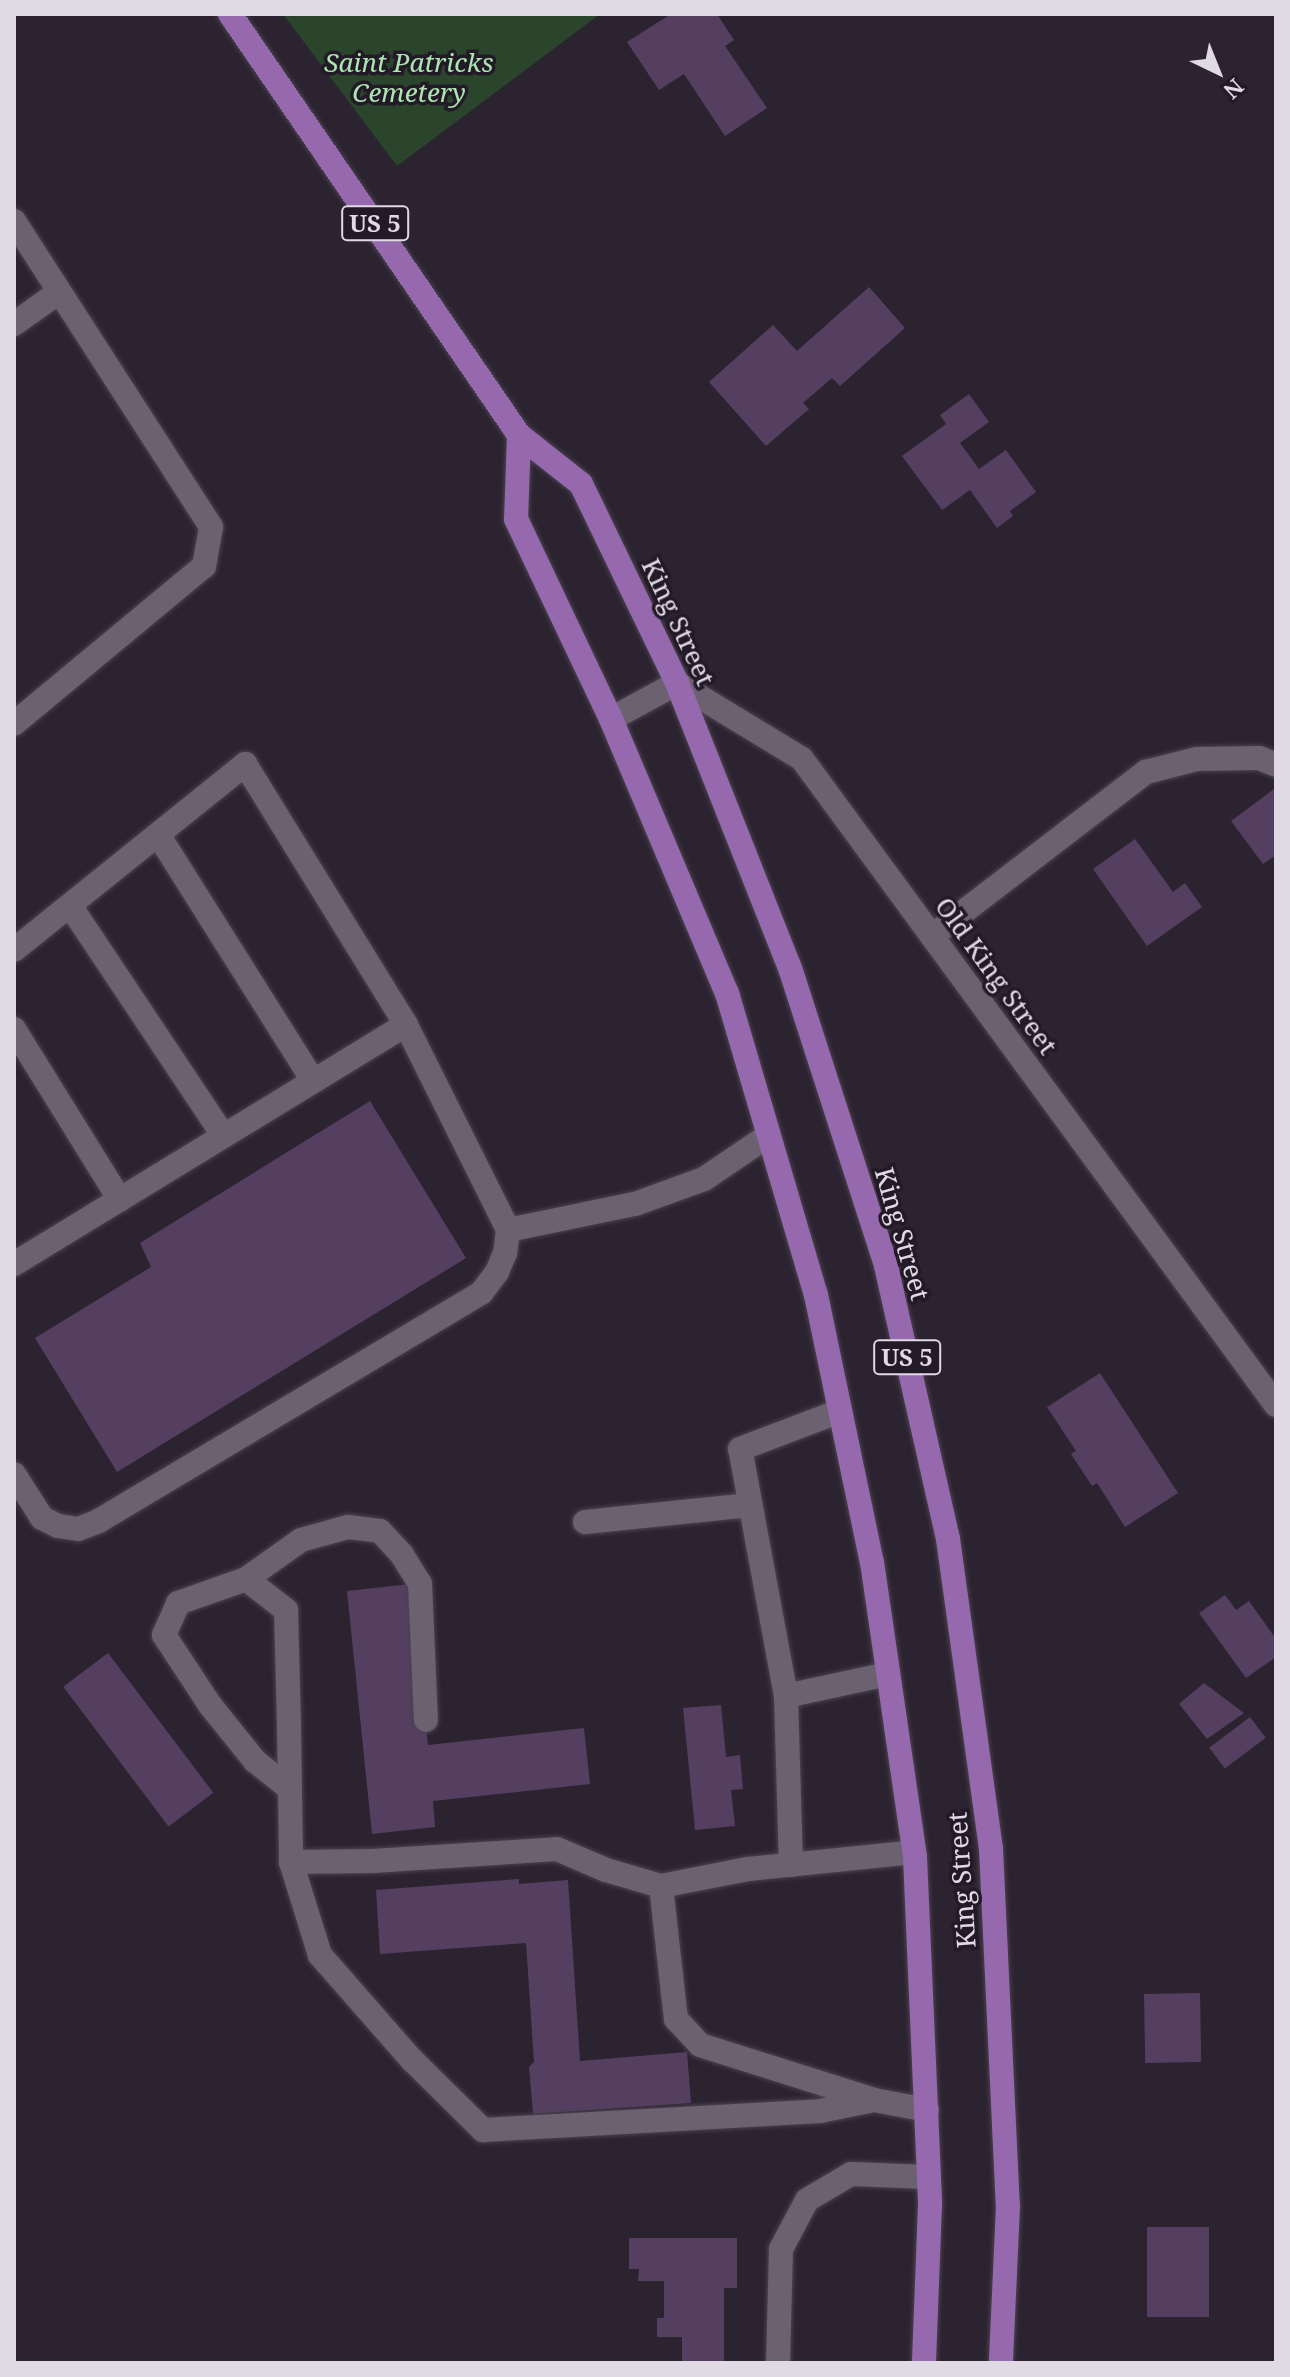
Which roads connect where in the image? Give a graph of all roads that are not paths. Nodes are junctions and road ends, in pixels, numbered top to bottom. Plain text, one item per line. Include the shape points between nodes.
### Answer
1 (230, 14) edge
2 (14, 221) edge
3 (59, 292) junction
4 (14, 324) edge
5 (519, 435) junction
6 (677, 683) junction
7 (611, 719) junction
8 (14, 724) edge
9 (1276, 765) edge
10 (159, 836) junction
11 (71, 907) junction
12 (932, 936) junction
13 (14, 950) edge
14 (406, 1025) junction
15 (14, 1029) edge
16 (313, 1081) junction
17 (769, 1135) junction
18 (224, 1136) junction
19 (120, 1200) junction
20 (508, 1230) junction
21 (18, 1253) edge
22 (1276, 1405) edge
23 (840, 1411) junction
24 (14, 1474) edge
25 (750, 1505) junction
26 (585, 1522) dead end
27 (246, 1579) junction
28 (888, 1674) junction
29 (786, 1696) junction
30 (426, 1720) dead end
31 (290, 1789) junction
32 (914, 1852) junction
33 (291, 1862) junction
34 (791, 1865) junction
35 (661, 1886) junction
36 (874, 2100) junction
37 (927, 2110) junction
38 (929, 2177) junction
39 (778, 2363) edge
40 (924, 2363) edge
41 (1001, 2363) edge

1 - 5 main road, King Street / US 5
2 - 3 street
3 - 4 street
3 - 8 street via 211,527 204,566
5 - 6 main road, King Street / US 5 via 581,484
5 - 7 main road, King Street / US 5 via 516,519
6 - 7 street
6 - 12 street, Old King Street via 802,759
6 - 41 main road, King Street / US 5 via 790,968 886,1266 948,1539 991,1849 1008,2206
7 - 17 main road, King Street / US 5 via 727,993
9 - 12 street via 1259,758 1197,759 1146,772
10 - 11 street
10 - 14 street via 245,764
10 - 16 street
11 - 13 street
11 - 18 street
12 - 22 street, Old King Street
14 - 16 street
14 - 20 street
15 - 19 street
16 - 18 street
17 - 20 street via 704,1179 635,1204
17 - 23 main road, King Street / US 5 via 816,1295
18 - 19 street
19 - 21 street
20 - 24 street via 497,1272 481,1293 99,1521 78,1529 42,1518
23 - 25 street via 740,1449
23 - 28 main road, King Street / US 5 via 872,1562
25 - 26 street
25 - 29 street
27 - 30 street via 301,1540 348,1527 380,1531 420,1584
27 - 31 street via 286,1610
27 - 31 street via 178,1603 164,1635 255,1761
28 - 29 street
28 - 32 main road, King Street / US 5
29 - 34 street
31 - 33 street
32 - 34 street
32 - 37 main road, King Street / US 5
33 - 35 street via 557,1849
33 - 36 street via 320,1955 412,2060 483,2130 820,2111
34 - 35 street
35 - 36 street via 676,2019 700,2045
36 - 37 street
37 - 38 main road, King Street / US 5
38 - 39 street via 851,2174 807,2200 781,2249
38 - 40 main road, King Street / US 5

